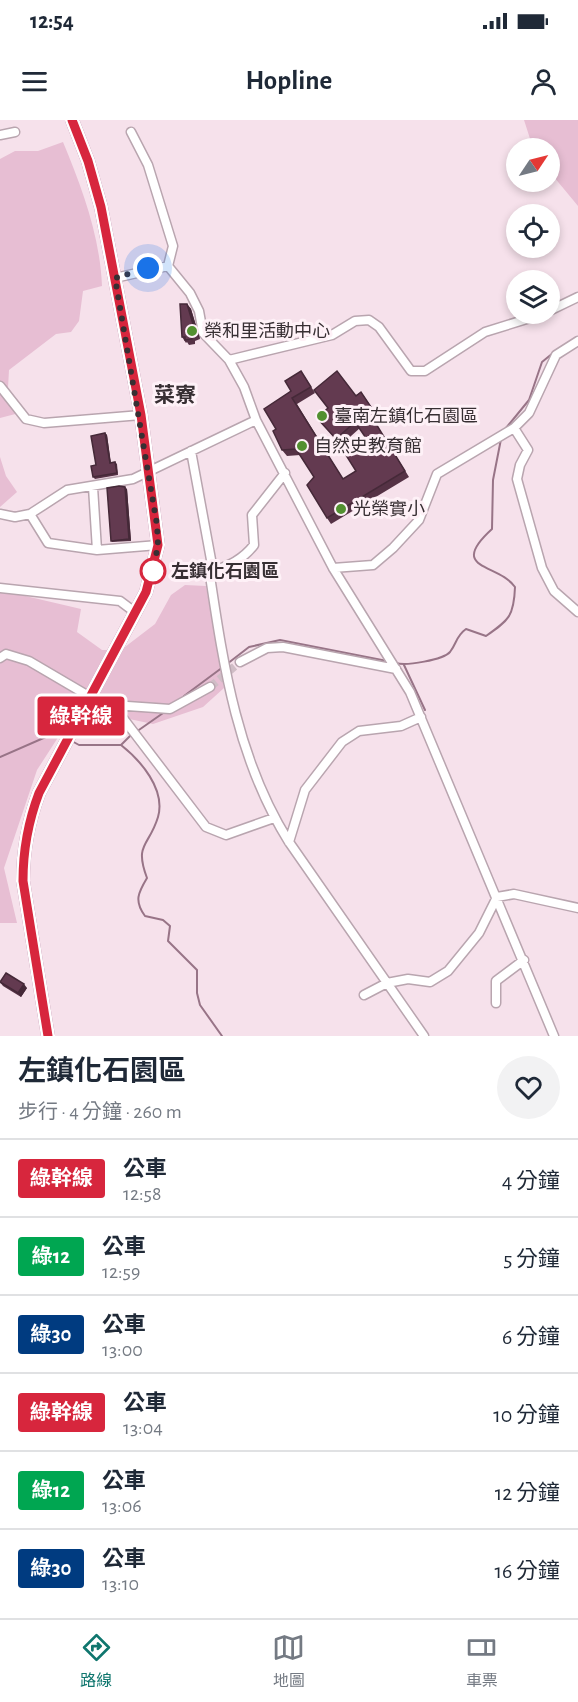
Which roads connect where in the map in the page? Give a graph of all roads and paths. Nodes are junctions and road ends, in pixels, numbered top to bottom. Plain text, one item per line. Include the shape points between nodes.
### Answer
1 (72, 120) edge
2 (15, 132) dead end
3 (130, 132) dead end
4 (0, 135) edge
5 (168, 266) junction
6 (115, 278) junction
7 (578, 297) edge
8 (560, 306) edge
9 (510, 324) edge
10 (578, 341) edge
11 (229, 360) junction
12 (0, 386) edge
13 (141, 415) junction
14 (256, 420) junction
15 (514, 428) junction
16 (191, 451) junction
17 (148, 472) junction
18 (285, 473) junction
19 (93, 487) junction
20 (0, 514) edge
21 (30, 514) junction
22 (158, 545) junction
23 (98, 550) junction
24 (333, 568) junction
25 (211, 571) junction
26 (0, 588) edge
27 (578, 612) edge
28 (136, 613) junction
29 (0, 658) edge
30 (240, 662) tunnel mouth
31 (396, 669) junction
32 (210, 687) tunnel mouth
33 (92, 698) junction
34 (113, 705) junction
35 (421, 717) junction
36 (274, 818) junction
37 (289, 842) junction
38 (497, 897) junction
39 (578, 908) edge
40 (524, 960) junction
41 (387, 983) junction
42 (364, 995) dead end
43 (496, 1003) dead end
44 (48, 1036) edge
45 (424, 1036) edge
46 (554, 1036) edge

1 - 6 main road via 101,207
2 - 4 lane
3 - 5 lane via 148,165 173,246
5 - 6 lane
5 - 11 lane via 190,293 203,333
6 - 13 main road
7 - 8 lane
9 - 11 lane via 484,332 425,371 411,371 379,327 369,320 355,321 332,335
10 - 15 lane via 556,355 537,402
11 - 14 lane
12 - 13 lane via 26,419 44,423
13 - 17 main road
14 - 16 lane
14 - 18 lane
15 - 24 lane via 436,474 419,520 373,566
15 - 27 lane via 528,450 517,479 542,568 554,591
16 - 17 lane
16 - 25 lane
17 - 19 lane
17 - 22 main road
18 - 24 lane
18 - 25 lane via 252,515 254,545 248,554 226,568
19 - 21 lane via 67,490
19 - 23 lane
20 - 21 lane
21 - 23 lane via 48,543
22 - 23 lane
22 - 28 main road via 150,582
24 - 31 lane
25 - 36 lane via 225,672 251,767
26 - 28 lane via 120,601
28 - 33 main road
29 - 33 lane via 6,654 29,661
30 - 31 lane via 267,648 283,647
31 - 35 lane
32 - 34 lane via 170,709
33 - 34 lane
33 - 44 main road via 39,793 29,819 23,860
34 - 36 lane via 206,827 226,835
35 - 37 lane via 401,726 359,731 342,742 305,790
35 - 38 lane
36 - 37 lane
37 - 41 lane
38 - 39 lane via 514,894
38 - 40 lane
38 - 41 lane via 479,933 448,971 430,982 408,979
40 - 43 lane via 496,981
40 - 46 lane
41 - 42 lane
41 - 45 lane

